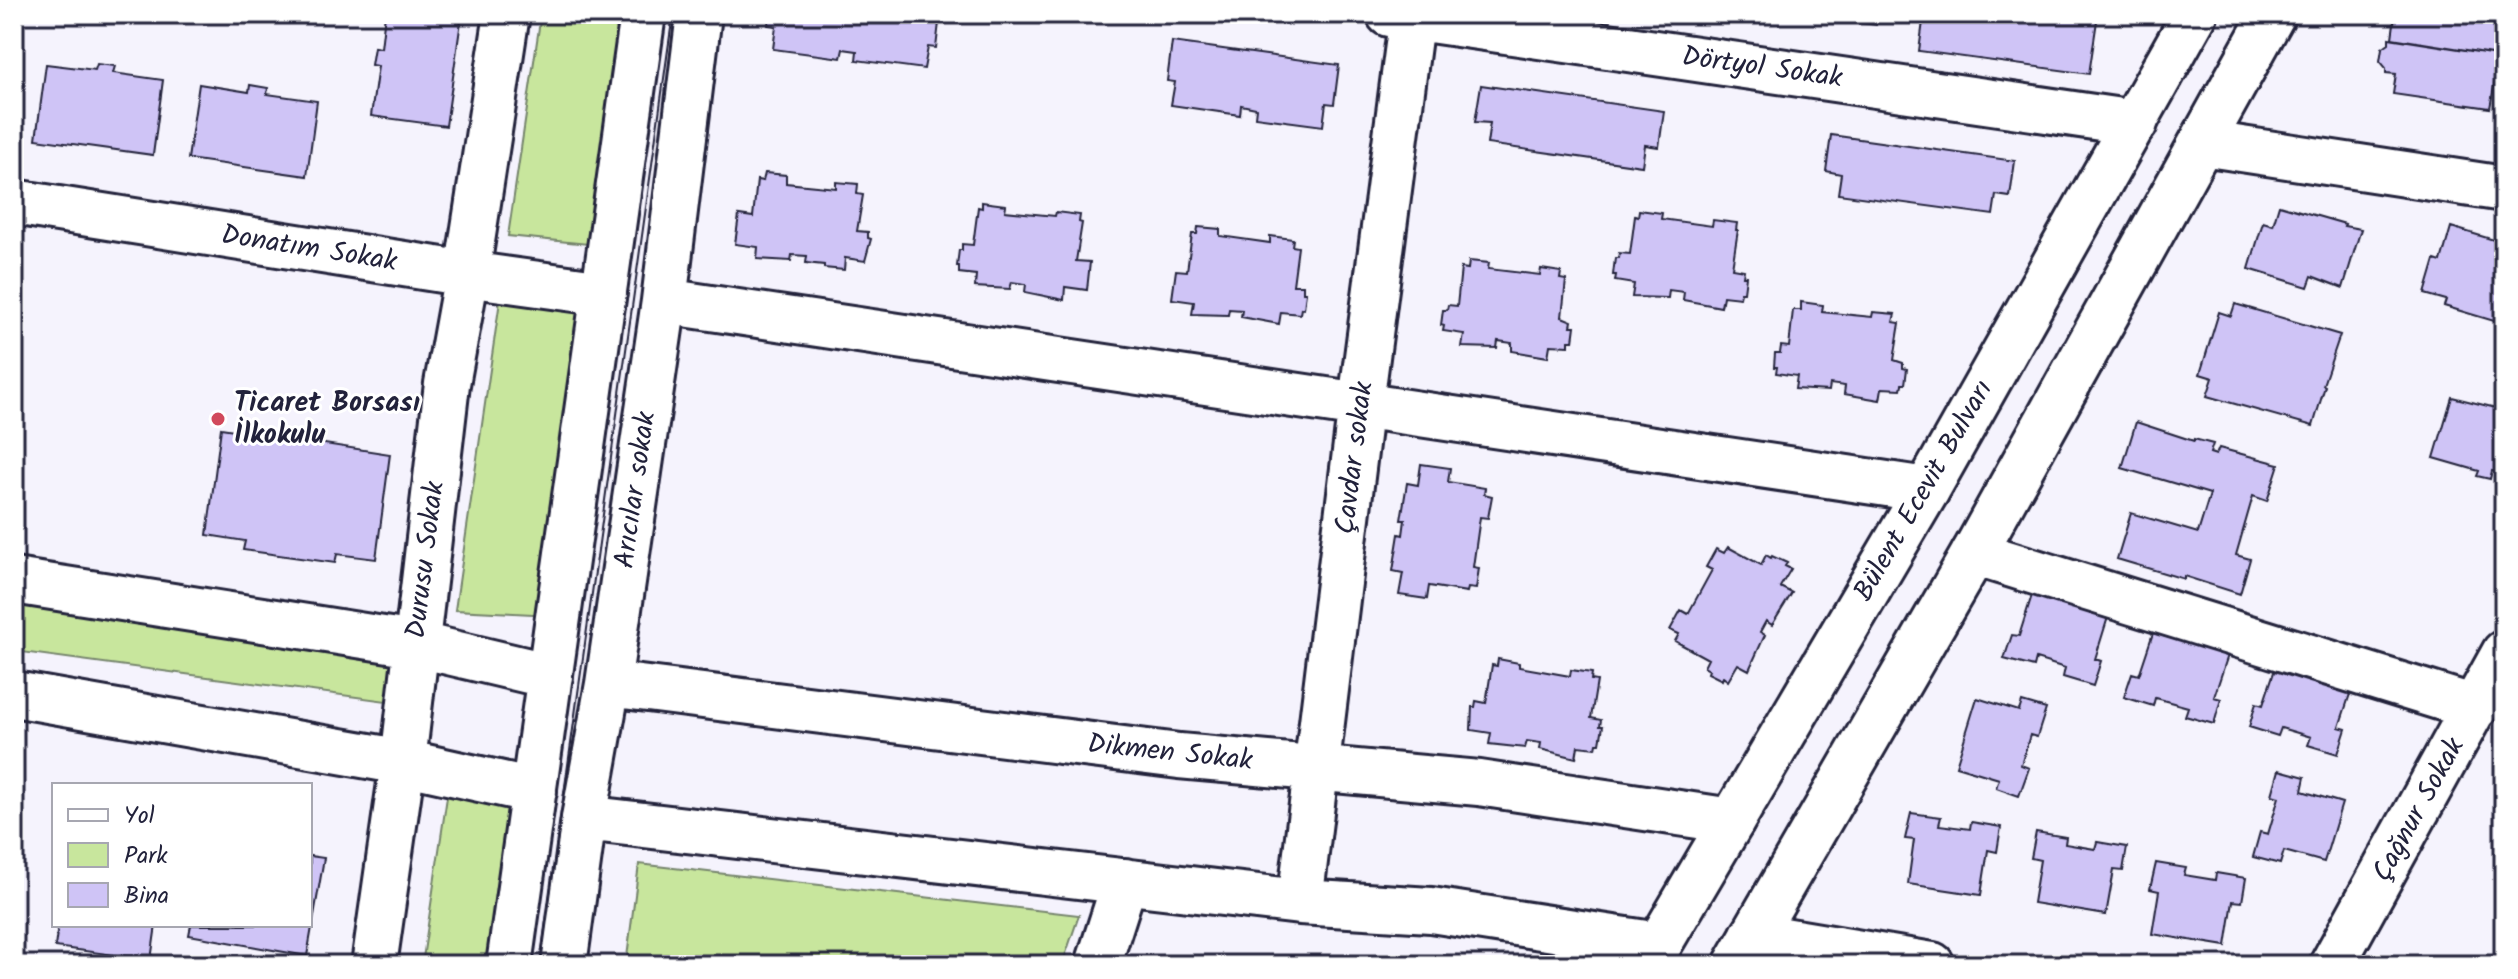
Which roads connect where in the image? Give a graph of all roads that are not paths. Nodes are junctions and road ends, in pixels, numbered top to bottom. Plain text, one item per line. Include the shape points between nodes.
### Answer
1 (507, 14) edge
2 (643, 14) edge
3 (699, 14) edge
4 (2195, 14) edge
5 (2273, 14) edge
6 (1404, 15) edge
7 (2135, 123) junction
8 (2202, 143) junction
9 (2504, 189) edge
10 (14, 202) edge
11 (467, 274) junction
12 (604, 293) junction
13 (664, 301) junction
14 (1361, 403) junction
15 (1927, 490) junction
16 (1974, 553) junction
17 (14, 581) edge
18 (415, 644) junction
19 (2504, 653) edge
20 (550, 676) junction
21 (608, 684) junction
22 (14, 694) edge
23 (2475, 708) junction
24 (403, 762) junction
25 (1317, 769) junction
26 (534, 791) junction
27 (584, 818) junction
28 (1732, 821) junction
29 (1125, 881) junction
30 (1300, 902) junction
31 (1744, 950) edge
32 (1653, 955) edge
33 (374, 965) edge
34 (509, 965) edge
35 (564, 965) edge
36 (1098, 965) edge
37 (1932, 965) edge
38 (2332, 965) edge

1 - 11 street, Durusu Sokak
2 - 12 street
3 - 13 street, Arıcılar sokak
4 - 7 street, Bülent Ecevit Bulvarı
5 - 8 street
6 - 7 street, Dörtyol Sokak
6 - 14 street, Çavdar sokak
7 - 15 street, Bülent Ecevit Bulvarı
8 - 9 street
8 - 16 street
10 - 11 street, Donatım Sokak
11 - 12 street, Donatım Sokak
11 - 18 street, Durusu Sokak via 447,384
12 - 20 street
13 - 14 street
13 - 21 street, Arıcılar sokak
14 - 15 street
14 - 25 street, Çavdar sokak
15 - 28 street, Bülent Ecevit Bulvarı
16 - 23 street
16 - 31 street
17 - 18 street
18 - 20 street
18 - 24 street, Durusu Sokak
19 - 23 street, Çağnur Sokak
20 - 26 street
21 - 25 street, Dikmen Sokak
21 - 27 street, Arıcılar sokak
22 - 24 street
23 - 38 street, Çağnur Sokak
24 - 26 street
24 - 33 street, Durusu Sokak
25 - 28 street, Dikmen Sokak via 1479,783
25 - 30 street, Çavdar sokak
26 - 34 street
27 - 29 street
27 - 35 street, Arıcılar sokak
28 - 32 street, Bülent Ecevit Bulvarı
29 - 30 street
29 - 36 street
30 - 32 street via 1431,910
31 - 37 street

